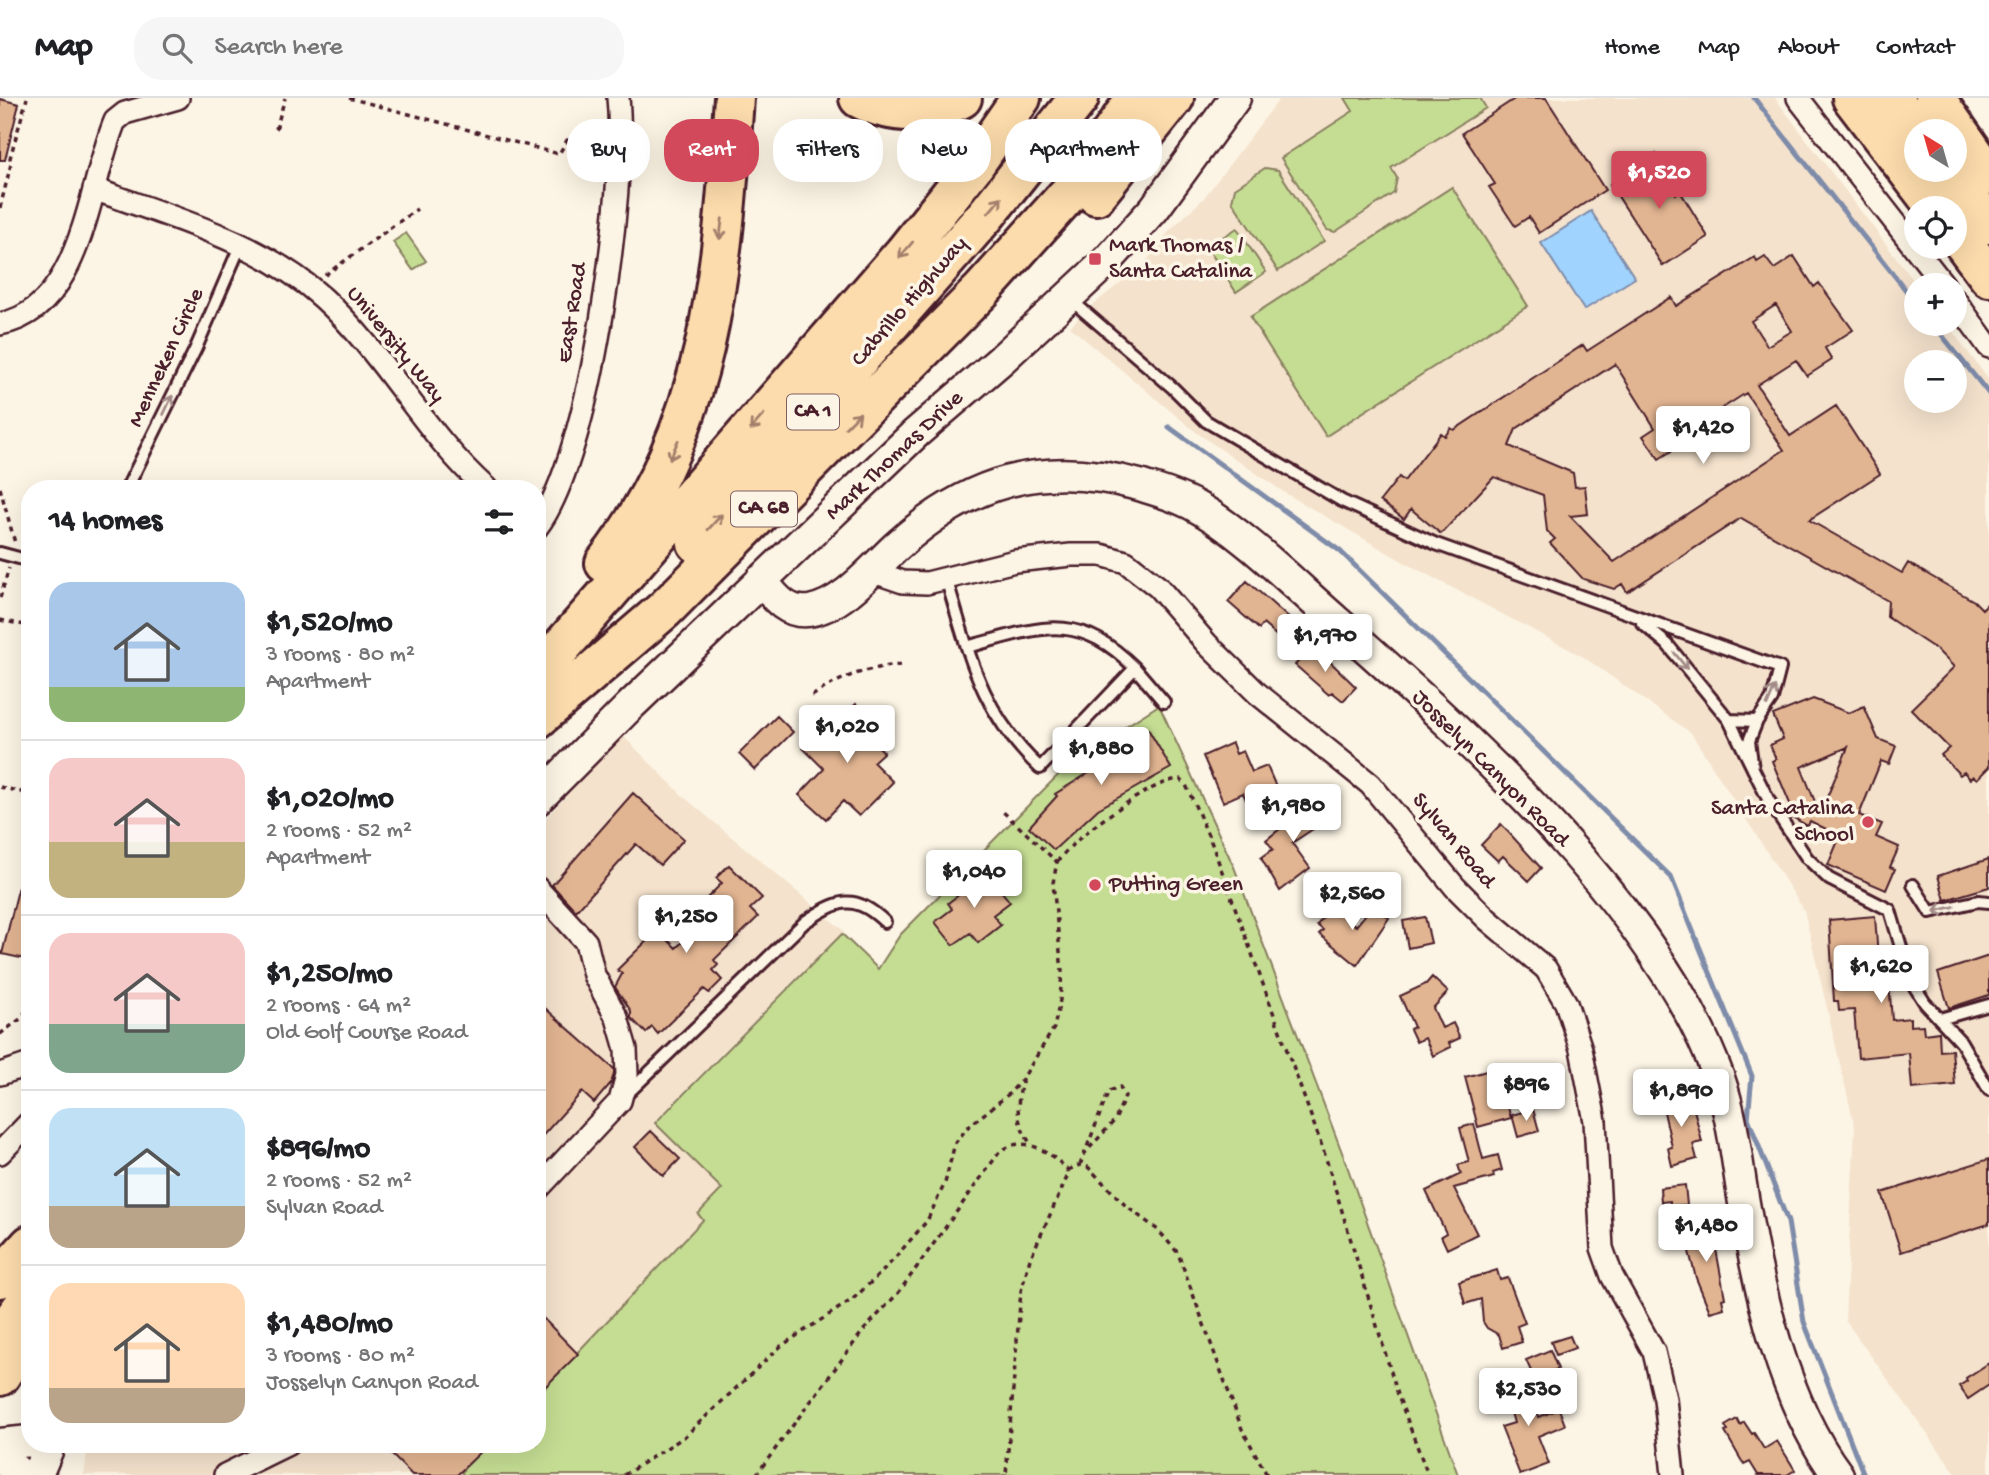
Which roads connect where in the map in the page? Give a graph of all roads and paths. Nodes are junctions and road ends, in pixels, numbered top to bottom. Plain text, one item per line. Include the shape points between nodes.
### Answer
1 (27, 98) edge
2 (178, 98) edge
3 (285, 98) edge
4 (349, 98) edge
5 (618, 98) edge
6 (734, 98) edge
7 (740, 98) edge
8 (859, 98) edge
9 (962, 98) edge
10 (1021, 98) edge
11 (1079, 98) edge
12 (1136, 98) edge
13 (1174, 98) edge
14 (1235, 98) edge
15 (1798, 98) edge
16 (1852, 98) edge
17 (1892, 98) edge
18 (1935, 98) edge
19 (732, 119) edge
20 (736, 119) edge
21 (1908, 119) edge
22 (276, 129) dead end
23 (567, 140) edge
24 (1989, 175) edge
25 (726, 182) edge
26 (1956, 182) edge
27 (93, 189) junction
28 (1927, 196) edge
29 (0, 208) edge
30 (417, 209) dead end
31 (1989, 224) edge
32 (241, 244) junction
33 (1967, 248) edge
34 (1935, 273) edge
35 (1989, 277) edge
36 (318, 280) dead end
37 (982, 290) junction
38 (1068, 298) junction
39 (1967, 317) edge
40 (0, 324) edge
41 (1989, 347) edge
42 (131, 480) edge
43 (478, 480) edge
44 (0, 488) edge
45 (546, 514) edge
46 (15, 543) dead end
47 (0, 553) edge
48 (21, 559) edge
49 (10, 566) dead end
50 (871, 571) junction
51 (946, 578) junction
52 (761, 580) junction
53 (0, 598) edge
54 (1631, 615) junction
55 (0, 620) edge
56 (21, 624) edge
57 (546, 638) edge
58 (967, 647) junction
59 (546, 665) edge
60 (900, 665) dead end
61 (1135, 668) junction
62 (812, 696) dead end
63 (1164, 702) dead end
64 (546, 708) edge
65 (546, 710) edge
66 (1728, 720) junction
67 (1756, 721) junction
68 (1754, 769) junction
69 (0, 787) edge
70 (546, 791) edge
71 (21, 792) edge
72 (1000, 809) dead end
73 (1056, 862) junction
74 (1913, 885) dead end
75 (546, 898) edge
76 (1989, 902) edge
77 (885, 922) dead end
78 (1989, 1005) edge
79 (20, 1018) edge
80 (1940, 1019) junction
81 (0, 1034) edge
82 (21, 1067) edge
83 (0, 1074) edge
84 (1023, 1078) junction
85 (1989, 1090) edge
86 (620, 1101) junction
87 (21, 1131) edge
88 (1033, 1146) junction
89 (0, 1153) edge
90 (1085, 1153) junction
91 (1080, 1164) junction
92 (1068, 1170) junction
93 (546, 1180) edge
94 (21, 1252) edge
95 (21, 1255) edge
96 (0, 1269) edge
97 (0, 1278) edge
98 (21, 1309) edge
99 (0, 1337) edge
100 (21, 1344) edge
101 (0, 1376) edge
102 (21, 1442) edge
103 (0, 1444) edge
104 (46, 1453) edge
105 (270, 1453) edge
106 (0, 1457) edge
107 (21, 1475) edge
108 (37, 1475) edge
109 (225, 1475) edge
110 (624, 1475) edge
111 (756, 1475) edge
112 (1006, 1475) edge
113 (1267, 1475) edge
114 (1428, 1475) edge
115 (1673, 1475) edge
116 (1838, 1475) edge

1 - 29 path
2 - 27 street via 125,113 115,121
3 - 22 path
4 - 23 path via 559,154
5 - 45 street, East Road via 614,212 600,324 569,462
6 - 19 highway
7 - 20 highway
8 - 9 highway via 886,108 917,111
10 -> 59 highway, Cabrillo Highway / CA 1 via 904,253
64 -> 11 highway, Cabrillo Highway / CA 1 via 986,215
12 - 37 highway via 1070,192
13 - 37 highway, CA 68 via 1117,172 1053,240
14 - 38 street, Mark Thomas Drive via 1154,209
15 - 34 street
16 - 28 highway
17 - 21 highway
18 - 24 highway
25 -> 57 highway via 708,330 675,447 633,526
26 - 31 highway
27 - 32 street, University Way
27 - 40 street via 72,255 54,292 31,312
30 - 36 path
42 -> 32 lane, Menneken Circle
32 - 43 street, University Way via 328,303 437,439
33 - 35 highway
65 -> 37 highway, CA 68 via 664,609
38 - 52 street, Mark Thomas Drive
38 - 54 lane via 1206,421 1316,487 1436,544
39 - 41 street
44 - 46 path
47 - 48 lane
49 - 53 path
50 - 51 street, Sylvan Road via 903,582
50 - 52 street, Josselyn Canyon Road via 830,603 811,611 792,611
50 - 116 street, Josselyn Canyon Road via 941,511 996,483 1031,475 1100,475 1196,506 1275,567 1398,678 1562,839 1641,935 1680,994 1728,1106 1756,1266 1780,1358
51 - 58 lane
51 - 115 street, Sylvan Road via 1015,561 1072,555 1101,555 1126,562 1158,587 1257,693 1370,784 1455,887 1546,969 1566,1003 1581,1049 1595,1121 1602,1248 1657,1362
52 - 70 street, Mark Thomas Drive
54 -> 66 lane via 1667,644
67 -> 54 lane via 1772,699 1780,668
55 - 56 path
58 - 61 lane via 1045,629 1072,628 1103,640
58 - 61 lane via 986,701 1004,729 1040,768
60 - 62 path via 868,668
61 - 63 lane
66 - 67 lane
66 - 68 lane
67 - 68 lane via 1749,741
68 - 80 lane via 1782,823 1820,872 1890,910 1911,981
69 - 71 path
72 - 73 path
73 - 84 path via 1053,883 1062,971 1060,1000 1050,1038
73 - 114 path via 1086,830 1146,793 1171,779 1186,785 1212,844 1333,1178 1399,1398
76 -> 74 lane via 1930,912
75 - 86 street via 586,942 594,975 617,1018 627,1074
77 - 86 lane via 865,906 849,901 833,904 805,922
78 - 80 lane
79 - 81 path
80 - 85 lane via 1969,1053
82 - 83 street
84 - 88 path via 1017,1110 1021,1128
84 - 110 path via 960,1135 937,1203 886,1269 853,1299 781,1346 702,1424
86 - 93 street
87 - 89 street
88 - 92 path via 1048,1152
88 - 111 path via 1014,1143 999,1154 899,1293 863,1331
90 - 90 path via 1109,1091 1120,1087 1125,1096 1123,1106
90 - 91 path
91 - 92 path
91 - 113 path via 1158,1230 1178,1253 1242,1429
92 - 112 path via 1021,1291
94 - 96 highway
95 - 97 highway
98 - 99 highway
100 - 101 highway
102 - 103 street
104 - 108 street
105 - 109 street
106 - 107 street

